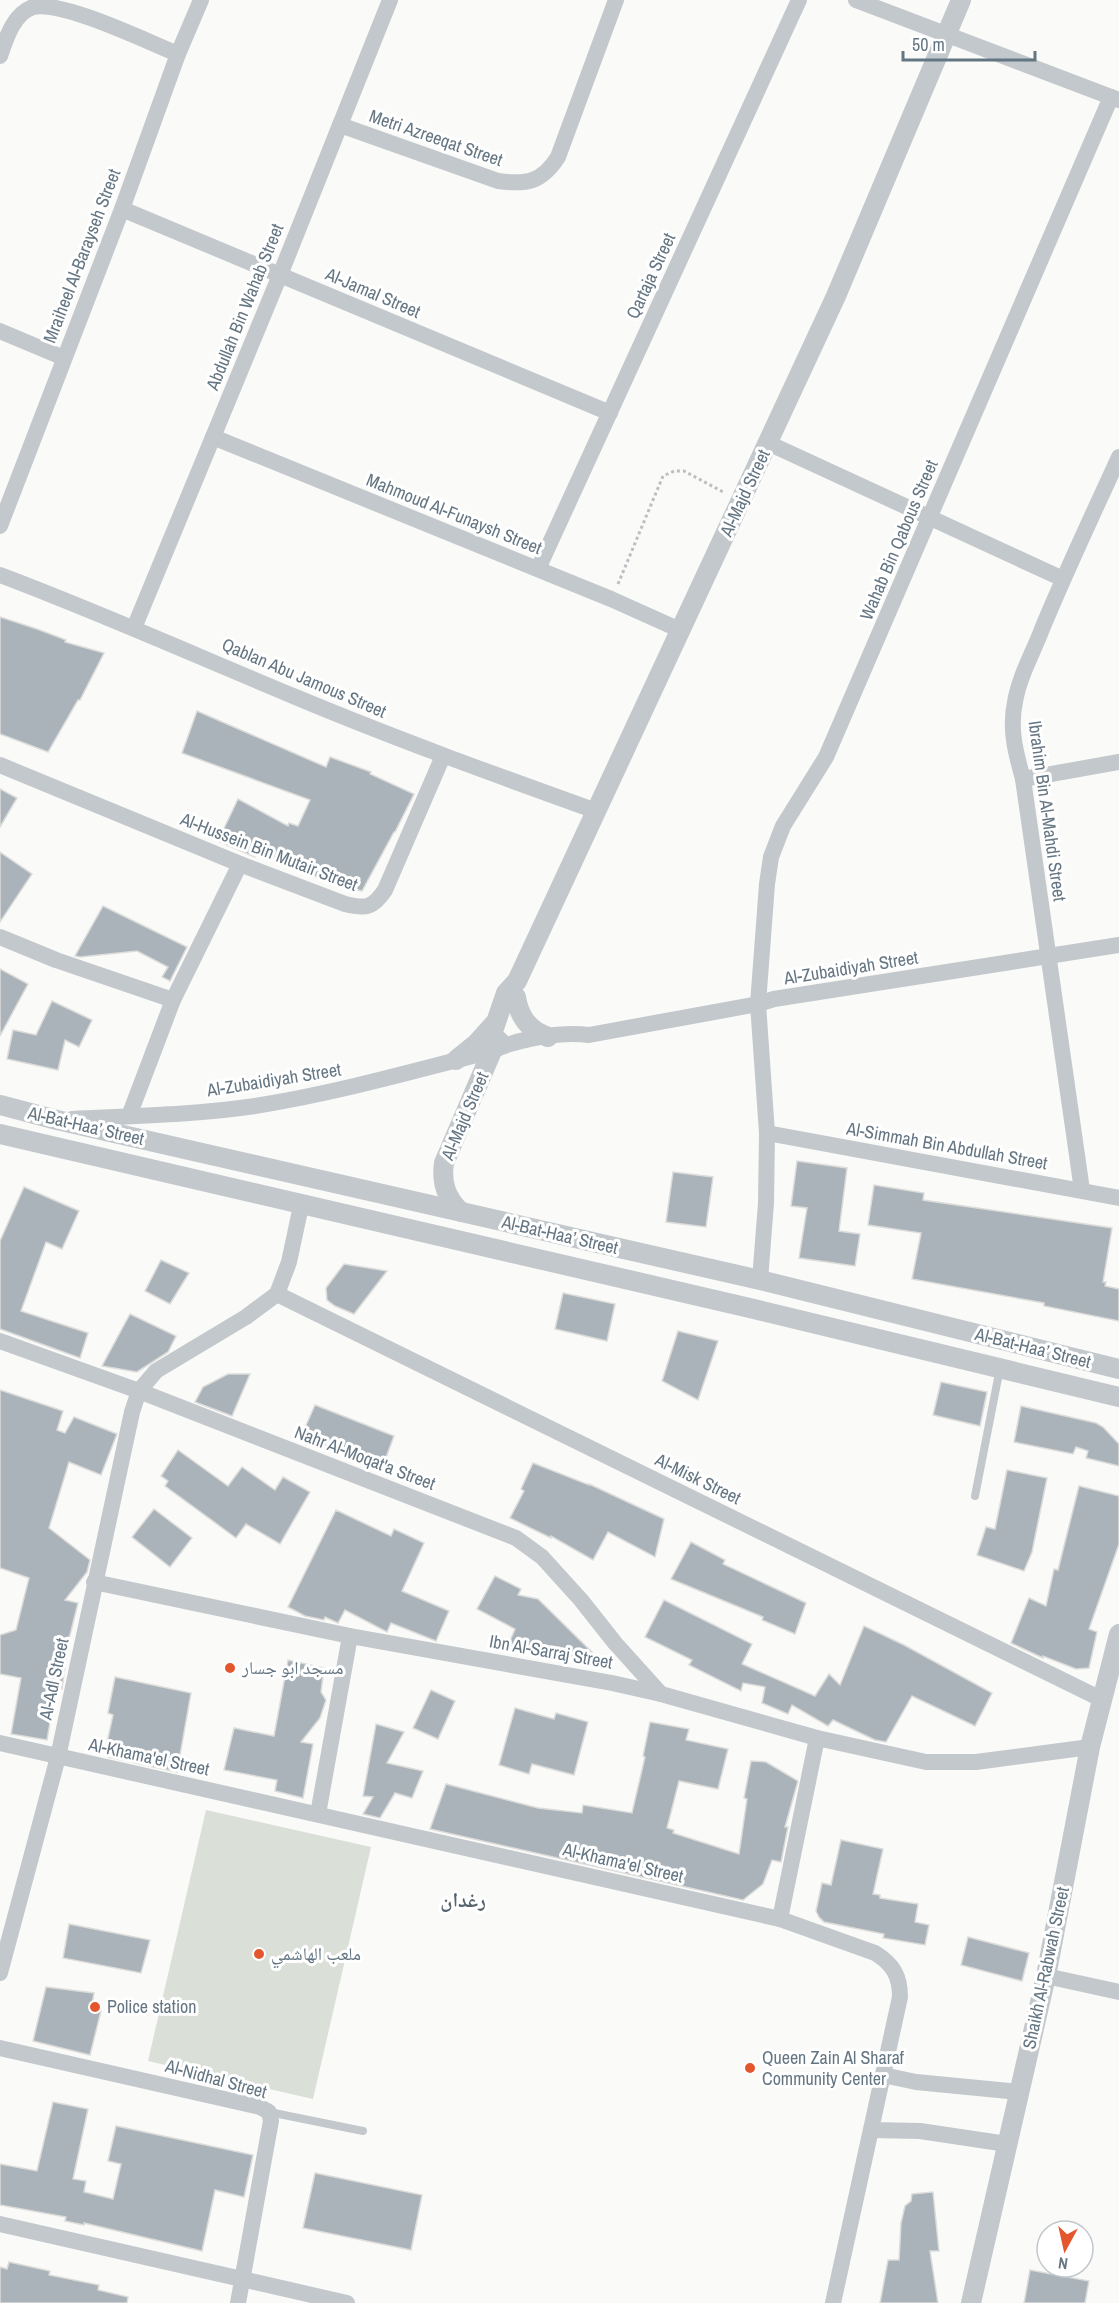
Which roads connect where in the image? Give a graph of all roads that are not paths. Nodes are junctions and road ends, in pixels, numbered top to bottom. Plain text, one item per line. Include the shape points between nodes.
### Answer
1 (201, 0) edge
2 (390, 0) edge
3 (616, 0) edge
4 (798, 0) edge
5 (856, 0) edge
6 (961, 0) edge
7 (947, 34) junction
8 (178, 54) junction
9 (0, 56) edge
10 (1115, 98) edge
11 (340, 125) junction
12 (122, 209) junction
13 (280, 275) junction
14 (0, 331) edge
15 (64, 358) junction
16 (610, 413) junction
17 (213, 437) junction
18 (768, 443) junction
19 (1119, 457) edge
20 (931, 517) junction
21 (0, 526) edge
22 (538, 569) junction
23 (0, 575) edge
24 (1063, 579) junction
25 (134, 628) junction
26 (680, 630) junction
27 (443, 756) junction
28 (1119, 762) edge
29 (0, 765) edge
30 (1023, 779) junction
31 (596, 811) junction
32 (240, 864) junction
33 (0, 937) edge
34 (1119, 945) edge
35 (1048, 957) junction
36 (517, 989) junction
37 (174, 1000) junction
38 (758, 1004) junction
39 (496, 1022) junction
40 (589, 1035) junction
41 (549, 1037) junction
42 (492, 1051) junction
43 (456, 1060) junction
44 (0, 1105) edge
45 (129, 1116) junction
46 (57, 1120) junction
47 (767, 1133) junction
48 (0, 1134) edge
49 (1082, 1191) junction
50 (1119, 1198) edge
51 (301, 1206) junction
52 (461, 1212) junction
53 (760, 1280) junction
54 (277, 1294) junction
55 (754, 1309) junction
56 (0, 1341) edge
57 (1000, 1368) junction
58 (1119, 1369) edge
59 (139, 1391) junction
60 (1119, 1397) edge
61 (975, 1496) dead end
62 (94, 1582) junction
63 (1119, 1634) edge
64 (350, 1636) junction
65 (661, 1694) junction
66 (1103, 1700) junction
67 (817, 1738) junction
68 (0, 1743) edge
69 (1090, 1747) junction
70 (58, 1757) junction
71 (318, 1814) junction
72 (780, 1919) junction
73 (0, 1973) edge
74 (1046, 1976) junction
75 (1119, 1992) edge
76 (0, 2048) edge
77 (883, 2075) junction
78 (1019, 2092) junction
79 (269, 2112) junction
80 (872, 2130) junction
81 (363, 2131) dead end
82 (1007, 2144) junction
83 (0, 2224) edge
84 (243, 2279) junction
85 (238, 2303) edge
86 (346, 2303) edge
87 (832, 2303) edge
88 (971, 2303) edge

1 - 8 street, Mraiheel Al-Barayseh Street
2 - 11 street, Abdullah Bin Wahab Street
3 - 11 street, Metri Azreeqat Street via 558,157 550,170 532,181 498,181
4 - 16 street, Qartaja Street
5 - 7 street
6 - 7 street, Al-Majd Street
7 - 10 street
7 - 18 street, Al-Majd Street via 836,296
8 - 9 street via 75,10 54,5 33,7 19,16
8 - 12 street, Mraiheel Al-Barayseh Street
10 - 20 street, Wahab Bin Qabous Street
11 - 13 street, Abdullah Bin Wahab Street
12 - 13 street, Al-Jamal Street
12 - 15 street, Mraiheel Al-Barayseh Street
13 - 16 street, Al-Jamal Street
13 - 17 street, Abdullah Bin Wahab Street
14 - 15 street
15 - 21 street, Mraiheel Al-Barayseh Street
16 - 22 street, Qartaja Street
17 - 22 street, Mahmoud Al-Funaysh Street
17 - 25 street, Abdullah Bin Wahab Street
18 - 20 street
18 - 26 street, Al-Majd Street
19 - 24 street, Ibrahim Bin Al-Mahdi Street
20 - 24 street
20 - 38 street, Wahab Bin Qabous Street via 826,757 783,826 771,857
22 - 26 street, Mahmoud Al-Funaysh Street
23 - 25 street, Qablan Abu Jamous Street
24 - 30 street, Ibrahim Bin Al-Mahdi Street via 1015,702 1013,741
25 - 27 street, Qablan Abu Jamous Street
26 - 31 street, Al-Majd Street
27 - 31 street, Qablan Abu Jamous Street
27 - 32 street, Al-Hussein Bin Mutair Street via 385,890 369,907 345,904
28 - 30 street
29 - 32 street, Al-Hussein Bin Mutair Street
30 - 35 street, Ibrahim Bin Al-Mahdi Street
31 - 36 street, Al-Majd Street
32 - 37 street
33 - 37 street
34 - 35 street, Al-Zubaidiyah Street
35 - 38 street, Al-Zubaidiyah Street
35 - 49 street, Ibrahim Bin Al-Mahdi Street
36 - 39 street, Al-Majd Street via 506,993
36 - 41 street via 523,1018 538,1033
36 - 42 street, Al-Majd Street via 499,1042
37 - 45 street
38 - 40 street, Al-Zubaidiyah Street
38 - 47 street, Wahab Bin Qabous Street
39 - 42 street, Al-Majd Street via 490,1040
39 - 43 street
40 - 41 street, Al-Zubaidiyah Street
40 - 42 street, Al-Zubaidiyah Street via 567,1045 504,1055
41 - 42 street, Al-Zubaidiyah Street
42 - 43 street, Al-Zubaidiyah Street
42 - 52 street, Al-Majd Street via 444,1163 442,1174 447,1195
43 - 45 street, Al-Zubaidiyah Street via 330,1093 253,1106
44 - 46 street, Al-Bat-Haa’ Street
45 - 46 street, Al-Zubaidiyah Street
46 - 52 street, Al-Bat-Haa’ Street
47 - 49 street, Al-Simmah Bin Abdullah Street
47 - 53 street, Wahab Bin Qabous Street
48 - 51 street, Al-Bat-Haa’ Street
49 - 50 street, Al-Simmah Bin Abdullah Street
51 - 54 street via 289,1262
51 - 55 street, Al-Bat-Haa’ Street
52 - 53 street, Al-Bat-Haa’ Street
53 - 55 street
53 - 58 street, Al-Bat-Haa’ Street
54 - 59 street via 156,1371
54 - 66 street, Al-Misk Street
55 - 57 street, Al-Bat-Haa’ Street
56 - 59 street, Nahr Al-Moqat'a Street
57 - 60 street, Al-Bat-Haa’ Street
57 - 61 lane
59 - 62 street, Al-Adl Street
59 - 65 street, Nahr Al-Moqat'a Street via 516,1538 542,1557
62 - 64 street, Ibn Al-Sarraj Street
62 - 70 street, Al-Adl Street
63 - 66 street, Shaikh Al-Rabwah Street
64 - 65 street, Ibn Al-Sarraj Street
64 - 71 street
65 - 67 street, Ibn Al-Sarraj Street
66 - 69 street, Shaikh Al-Rabwah Street
67 - 69 street, Ibn Al-Sarraj Street via 926,1762 976,1762
67 - 72 street
68 - 70 street, Al-Khama'el Street
69 - 74 street, Shaikh Al-Rabwah Street
70 - 71 street, Al-Khama'el Street
70 - 73 street, Al-Adl Street
71 - 72 street, Al-Khama'el Street
72 - 77 street, Al-Khama'el Street via 875,1953 896,1972 900,1997
74 - 75 street
74 - 78 street, Shaikh Al-Rabwah Street
76 - 79 street, Al-Nidhal Street
77 - 78 street
77 - 80 street, Al-Khama'el Street
78 - 82 street, Shaikh Al-Rabwah Street
79 - 81 lane
79 - 84 street, Al-Nidhal Street via 270,2129
80 - 82 street via 920,2131
80 - 87 street, Al-Khama'el Street
82 - 88 street, Shaikh Al-Rabwah Street
83 - 84 street
84 - 85 street, Al-Nidhal Street
84 - 86 street

